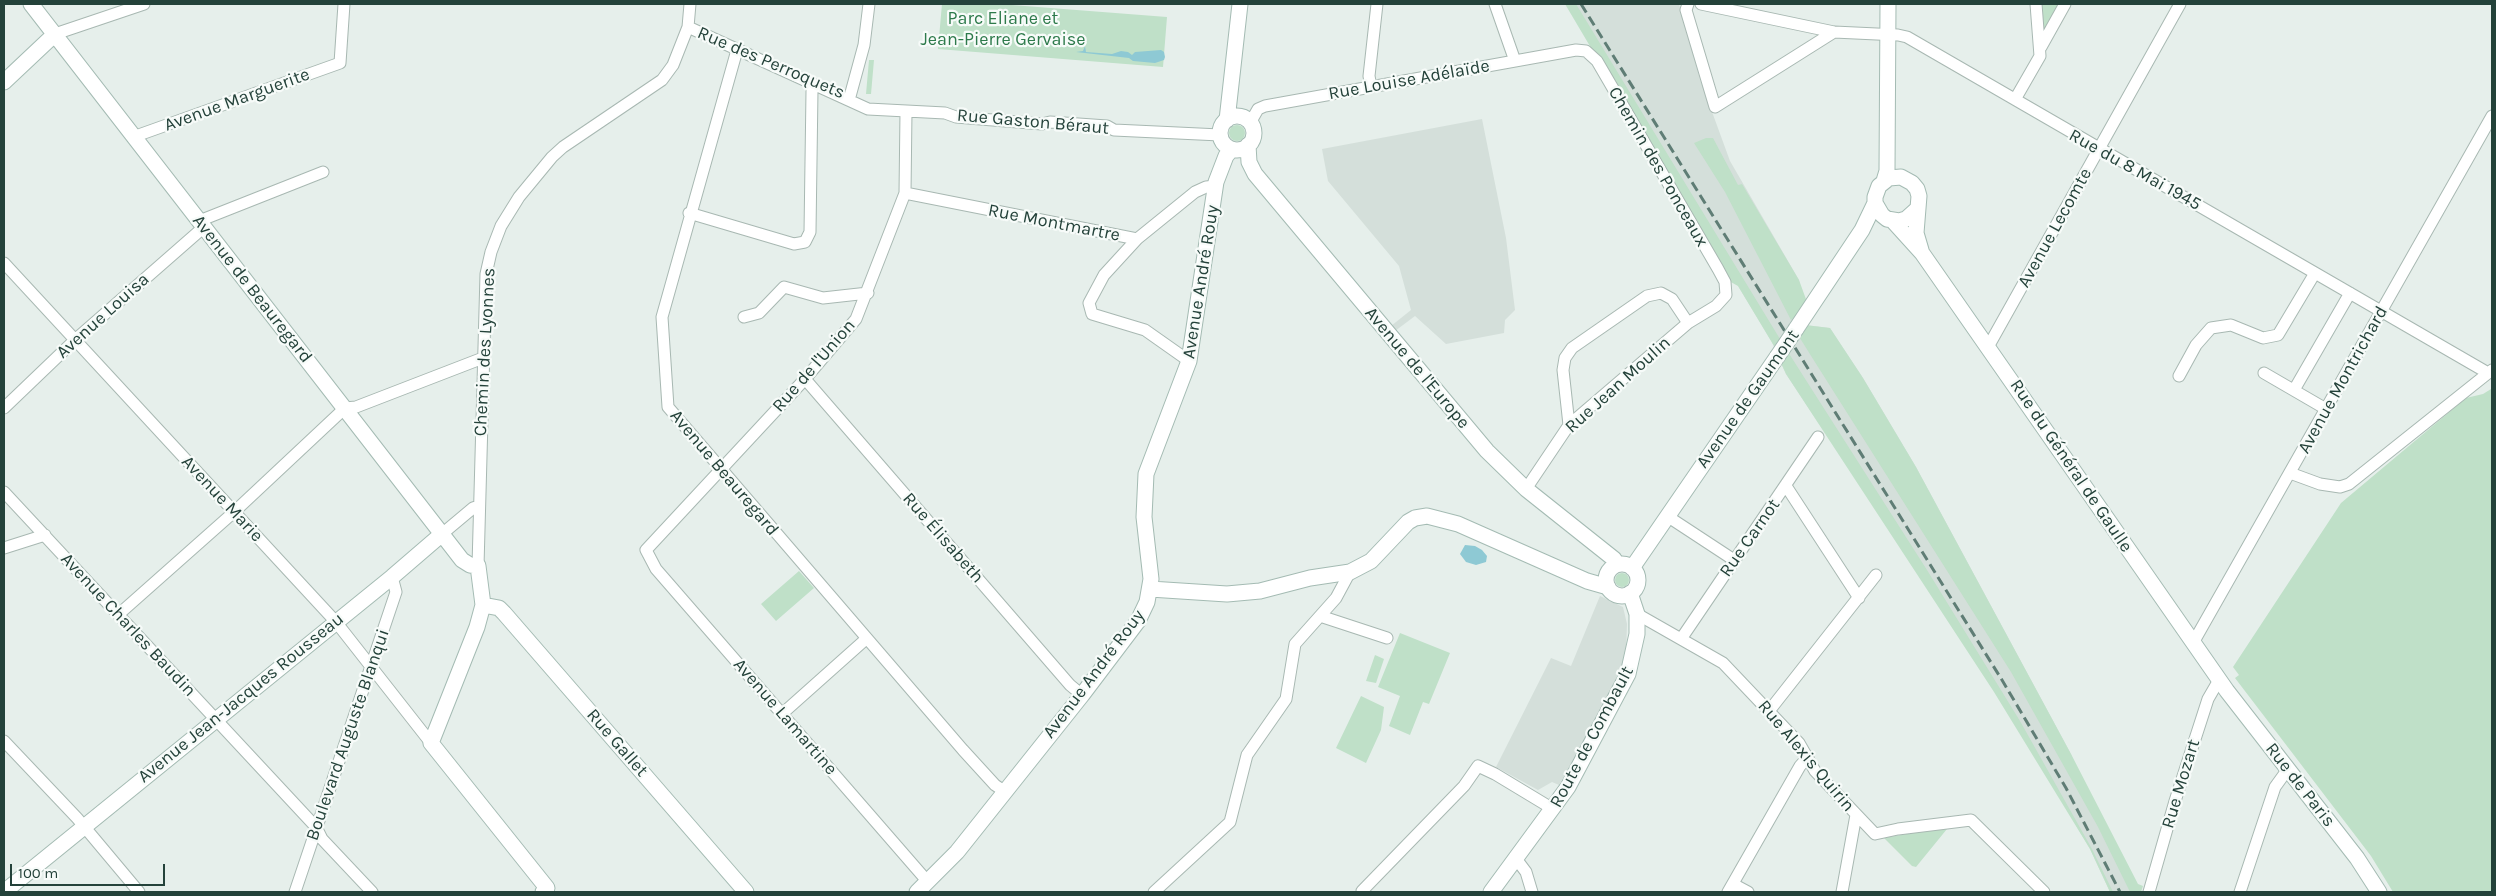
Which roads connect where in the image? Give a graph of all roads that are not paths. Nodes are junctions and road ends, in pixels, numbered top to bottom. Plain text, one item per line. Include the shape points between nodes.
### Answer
1 (31, 4) edge
2 (144, 4) edge
3 (344, 4) edge
4 (690, 4) edge
5 (869, 4) edge
6 (1240, 4) edge
7 (1377, 4) edge
8 (1495, 4) edge
9 (1688, 4) edge
10 (1700, 4) edge
11 (1888, 4) edge
12 (2036, 4) edge
13 (2065, 4) edge
14 (2176, 5) edge
15 (688, 27) junction
16 (1834, 32) junction
17 (55, 34) junction
18 (1887, 34) junction
19 (2041, 47) junction
20 (737, 50) junction
21 (1576, 50) joint
22 (1515, 61) junction
23 (4, 82) edge
24 (815, 85) junction
25 (1371, 87) junction
26 (1229, 89) junction
27 (2017, 96) dead end
28 (849, 100) junction
29 (906, 112) junction
30 (2492, 116) edge
31 (1226, 120) junction
32 (1246, 120) junction
33 (133, 137) junction
34 (1886, 137) junction
35 (1225, 142) junction
36 (1248, 145) junction
37 (2099, 150) junction
38 (323, 172) dead end
39 (1906, 179) junction
40 (1884, 181) junction
41 (1216, 184) junction
42 (905, 193) junction
43 (1876, 203) junction
44 (1916, 210) junction
45 (689, 213) junction
46 (1890, 220) junction
47 (201, 224) junction
48 (1862, 230) junction
49 (1137, 240) junction
50 (1922, 253) junction
51 (4, 263) edge
52 (2315, 273) junction
53 (868, 293) junction
54 (2350, 293) junction
55 (1726, 295) joint
56 (2382, 311) junction
57 (744, 317) dead end
58 (1688, 323) junction
59 (75, 340) junction
60 (1988, 347) junction
61 (483, 358) junction
62 (1188, 362) junction
63 (2490, 371) edge
64 (2264, 373) dead end
65 (2179, 376) dead end
66 (805, 379) junction
67 (2294, 390) junction
68 (4, 408) edge
69 (345, 408) junction
70 (2326, 409) junction
71 (1569, 424) junction
72 (1818, 437) dead end
73 (720, 469) junction
74 (2290, 473) junction
75 (1786, 486) junction
76 (1526, 489) junction
77 (4, 492) edge
78 (479, 509) junction
79 (234, 512) junction
80 (1667, 516) junction
81 (442, 534) junction
82 (45, 535) junction
83 (4, 548) edge
84 (646, 550) joint
85 (1734, 560) junction
86 (1617, 564) junction
87 (478, 566) junction
88 (1632, 568) junction
89 (1350, 572) junction
90 (1876, 575) dead end
91 (392, 577) junction
92 (1608, 587) junction
93 (1150, 589) junction
94 (1630, 593) junction
95 (1859, 598) junction
96 (482, 604) junction
97 (119, 614) junction
98 (1636, 614) junction
99 (1320, 616) junction
100 (336, 622) junction
101 (1387, 638) dead end
102 (866, 639) junction
103 (1681, 639) junction
104 (2193, 643) junction
105 (372, 667) junction
106 (2219, 680) junction
107 (1082, 695) junction
108 (1769, 711) junction
109 (782, 713) junction
110 (215, 720) junction
111 (4, 741) edge
112 (431, 743) junction
113 (1808, 756) junction
114 (2288, 769) junction
115 (1004, 791) junction
116 (1553, 810) junction
117 (1856, 815) junction
118 (83, 827) junction
119 (316, 828) junction
120 (1517, 860) junction
121 (923, 887) edge
122 (1731, 888) edge
123 (548, 891) edge
124 (2149, 891) edge
125 (4, 892) edge
126 (139, 892) edge
127 (295, 892) edge
128 (372, 892) edge
129 (746, 892) edge
130 (1154, 892) edge
131 (1362, 892) edge
132 (1491, 892) edge
133 (1532, 892) edge
134 (1748, 892) edge
135 (1842, 892) edge
136 (2044, 892) edge
137 (2240, 892) edge
138 (2379, 892) edge

1 - 17 street, Avenue de Beauregard
2 - 17 street
3 - 33 street, Avenue Marguerite via 340,63
4 - 15 street, Chemin des Lyonnes
5 - 28 street, Rue des Perroquets via 864,45
6 - 26 street
7 - 25 street
8 - 22 street
9 - 16 street via 1686,10 1715,107
10 - 16 street, Rue du 8 Mai 1945
11 - 18 street
12 - 19 street
13 - 19 street
14 - 37 street, Avenue Lecomte
15 - 20 street, Rue des Perroquets
15 - 61 street, Chemin des Lyonnes via 673,65 662,80 563,147 519,197 501,226 486,274
16 - 18 street, Rue du 8 Mai 1945
17 - 23 street
17 - 33 street, Avenue de Beauregard
18 - 34 street
18 - 37 street, Rue du 8 Mai 1945 via 1907,37
19 - 27 street via 2040,56
20 - 24 street, Rue des Perroquets
20 - 45 street, Avenue Beauregard
21 - 22 street, Rue Louise Adélaïde
21 - 55 street, Chemin des Ponceaux via 1586,51 1597,61 1718,269
22 - 25 street, Rue Louise Adélaïde
24 - 28 street, Rue des Perroquets
24 - 45 street via 812,91 810,232 805,242 794,244
25 - 32 street, Rue Louise Adélaïde via 1261,107
26 - 31 street
26 - 32 street
28 - 29 street, Rue Gaston Béraut via 868,109
29 - 35 street, Rue Gaston Béraut via 1042,124 1107,126 1114,130
29 - 42 street, Rue de l'Union
30 - 56 street, Avenue Montrichard
31 - 32 street
31 - 35 street via 1221,127
32 - 36 street via 1253,135
33 - 47 street, Avenue de Beauregard
34 - 39 street via 1893,159
34 - 40 street via 1887,171
35 - 36 street via 1241,150
35 - 41 street, Avenue André Rouy via 1213,164
36 - 76 street, Avenue de l'Europe via 1255,174 1486,451
37 - 52 street, Rue du 8 Mai 1945
37 - 60 street, Avenue Lecomte
38 - 47 street, Avenue Louisa
39 - 40 street via 1895,177
39 - 44 street via 1919,196
40 - 43 street via 1876,191
41 - 49 street, Rue Montmartre via 1195,192
41 - 62 street, Avenue André Rouy
42 - 49 street, Rue Montmartre
42 - 53 street, Rue de l'Union
43 - 46 street via 1882,215
43 - 48 street, Avenue de Gaumont
44 - 46 street via 1906,219
44 - 50 street, Rue du Général de Gaulle via 1916,234
45 - 73 street, Avenue Beauregard via 662,317 668,407
46 - 48 street
46 - 50 street, Rue du Général de Gaulle
47 - 59 street, Avenue Louisa
47 - 69 street, Avenue de Beauregard
48 - 80 street, Avenue de Gaumont, bridge
49 - 62 street via 1104,275 1089,303 1092,314 1145,330
50 - 60 street, Rue du Général de Gaulle
51 - 59 street, Avenue Marie
52 - 54 street, Rue du 8 Mai 1945
52 - 65 street via 2278,335 2263,338 2231,325 2211,328 2196,345
53 - 57 street via 823,298 784,286 759,313
53 - 66 street, Rue de l'Union via 856,319
54 - 56 street, Rue du 8 Mai 1945
54 - 67 street
55 - 58 street, Rue Jean Moulin via 1716,306
56 - 63 street, Rue du 8 Mai 1945
56 - 70 street, Avenue Montrichard
58 - 71 street, Rue Jean Moulin
58 - 71 street via 1672,299 1661,293 1647,296 1572,348 1565,358 1563,370
59 - 68 street, Avenue Louisa
59 - 79 street, Avenue Marie
60 - 104 street, Rue du Général de Gaulle
61 - 69 street via 356,407
61 - 78 street, Chemin des Lyonnes
62 - 93 street, Avenue André Rouy via 1146,474 1144,517
63 - 74 street via 2349,484 2340,487 2320,484
64 - 67 street
66 - 73 street, Rue de l'Union
66 - 107 street, Rue Élisabeth
67 - 70 street
69 - 79 street
69 - 81 street, Avenue de Beauregard
70 - 74 street, Avenue Montrichard
71 - 76 street, Rue Jean Moulin
72 - 75 street, Rue Carnot
73 - 84 street, Rue de l'Union
73 - 102 street, Avenue Beauregard
74 - 104 street, Avenue Montrichard
75 - 85 street, Rue Carnot
75 - 95 street
76 - 86 street, Avenue de l'Europe
77 - 82 street, Avenue Charles Baudin
78 - 81 street, Avenue Jean-Jacques Rousseau via 473,508
78 - 87 street, Chemin des Lyonnes
79 - 97 street
79 - 100 street, Avenue Marie
80 - 85 street
80 - 88 street, Avenue de Gaumont
81 - 87 street, Avenue de Beauregard via 464,562
81 - 91 street, Avenue Jean-Jacques Rousseau
82 - 83 street
82 - 97 street, Avenue Charles Baudin
84 - 109 street, Avenue Lamartine via 656,569
85 - 103 street, Rue Carnot
86 - 88 street
86 - 92 street via 1606,576
87 - 96 street, Chemin des Lyonnes
88 - 94 street via 1637,581
89 - 92 street via 1371,561 1408,522 1426,516 1458,524
89 - 93 street via 1260,591 1227,594
89 - 99 street via 1336,598
90 - 95 street
91 - 100 street, Avenue Jean-Jacques Rousseau
91 - 105 street, Boulevard Auguste Blanqui via 396,592
92 - 94 street via 1618,595
93 - 107 street, Avenue André Rouy via 1138,621
94 - 98 street, Route de Combault
95 - 108 street
96 - 112 street, Chemin des Lyonnes via 474,639
96 - 129 street, Rue Gallet via 504,612
97 - 110 street, Avenue Charles Baudin
98 - 103 street, Rue Alexis Quirin
98 - 116 street, Route de Combault via 1636,640 1628,674 1590,749
99 - 101 street
99 - 130 street via 1295,644 1286,699 1248,755 1230,822
100 - 105 street, Avenue Marie
100 - 110 street, Avenue Jean-Jacques Rousseau
102 - 109 street
102 - 115 street, Avenue Beauregard via 963,750
103 - 108 street, Rue Alexis Quirin via 1723,663
104 - 106 street, Rue du Général de Gaulle
105 - 112 street, Avenue Marie
105 - 119 street, Boulevard Auguste Blanqui
106 - 114 street, Rue de Paris
106 - 124 street, Rue Mozart via 2203,713
107 - 115 street, Avenue André Rouy
108 - 113 street, Rue Alexis Quirin
109 - 121 street, Avenue Lamartine
110 - 118 street, Avenue Jean-Jacques Rousseau
110 - 119 street, Avenue Charles Baudin
111 - 118 street
112 - 123 street
113 - 117 street, Rue Alexis Quirin via 1815,771
113 - 122 street
114 - 137 street via 2275,787
114 - 138 street, Rue de Paris via 2357,858
115 - 121 street, Avenue André Rouy via 957,852
116 - 120 street, Route de Combault
116 - 131 street via 1478,766 1464,786
117 - 135 street
117 - 136 street, Rue Alexis Quirin via 1876,834 1971,820
118 - 125 street, Avenue Jean-Jacques Rousseau
118 - 126 street
119 - 127 street, Boulevard Auguste Blanqui
119 - 128 street, Avenue Charles Baudin via 322,839
120 - 132 street, Route de Combault
120 - 133 street via 1526,872
122 - 134 street

